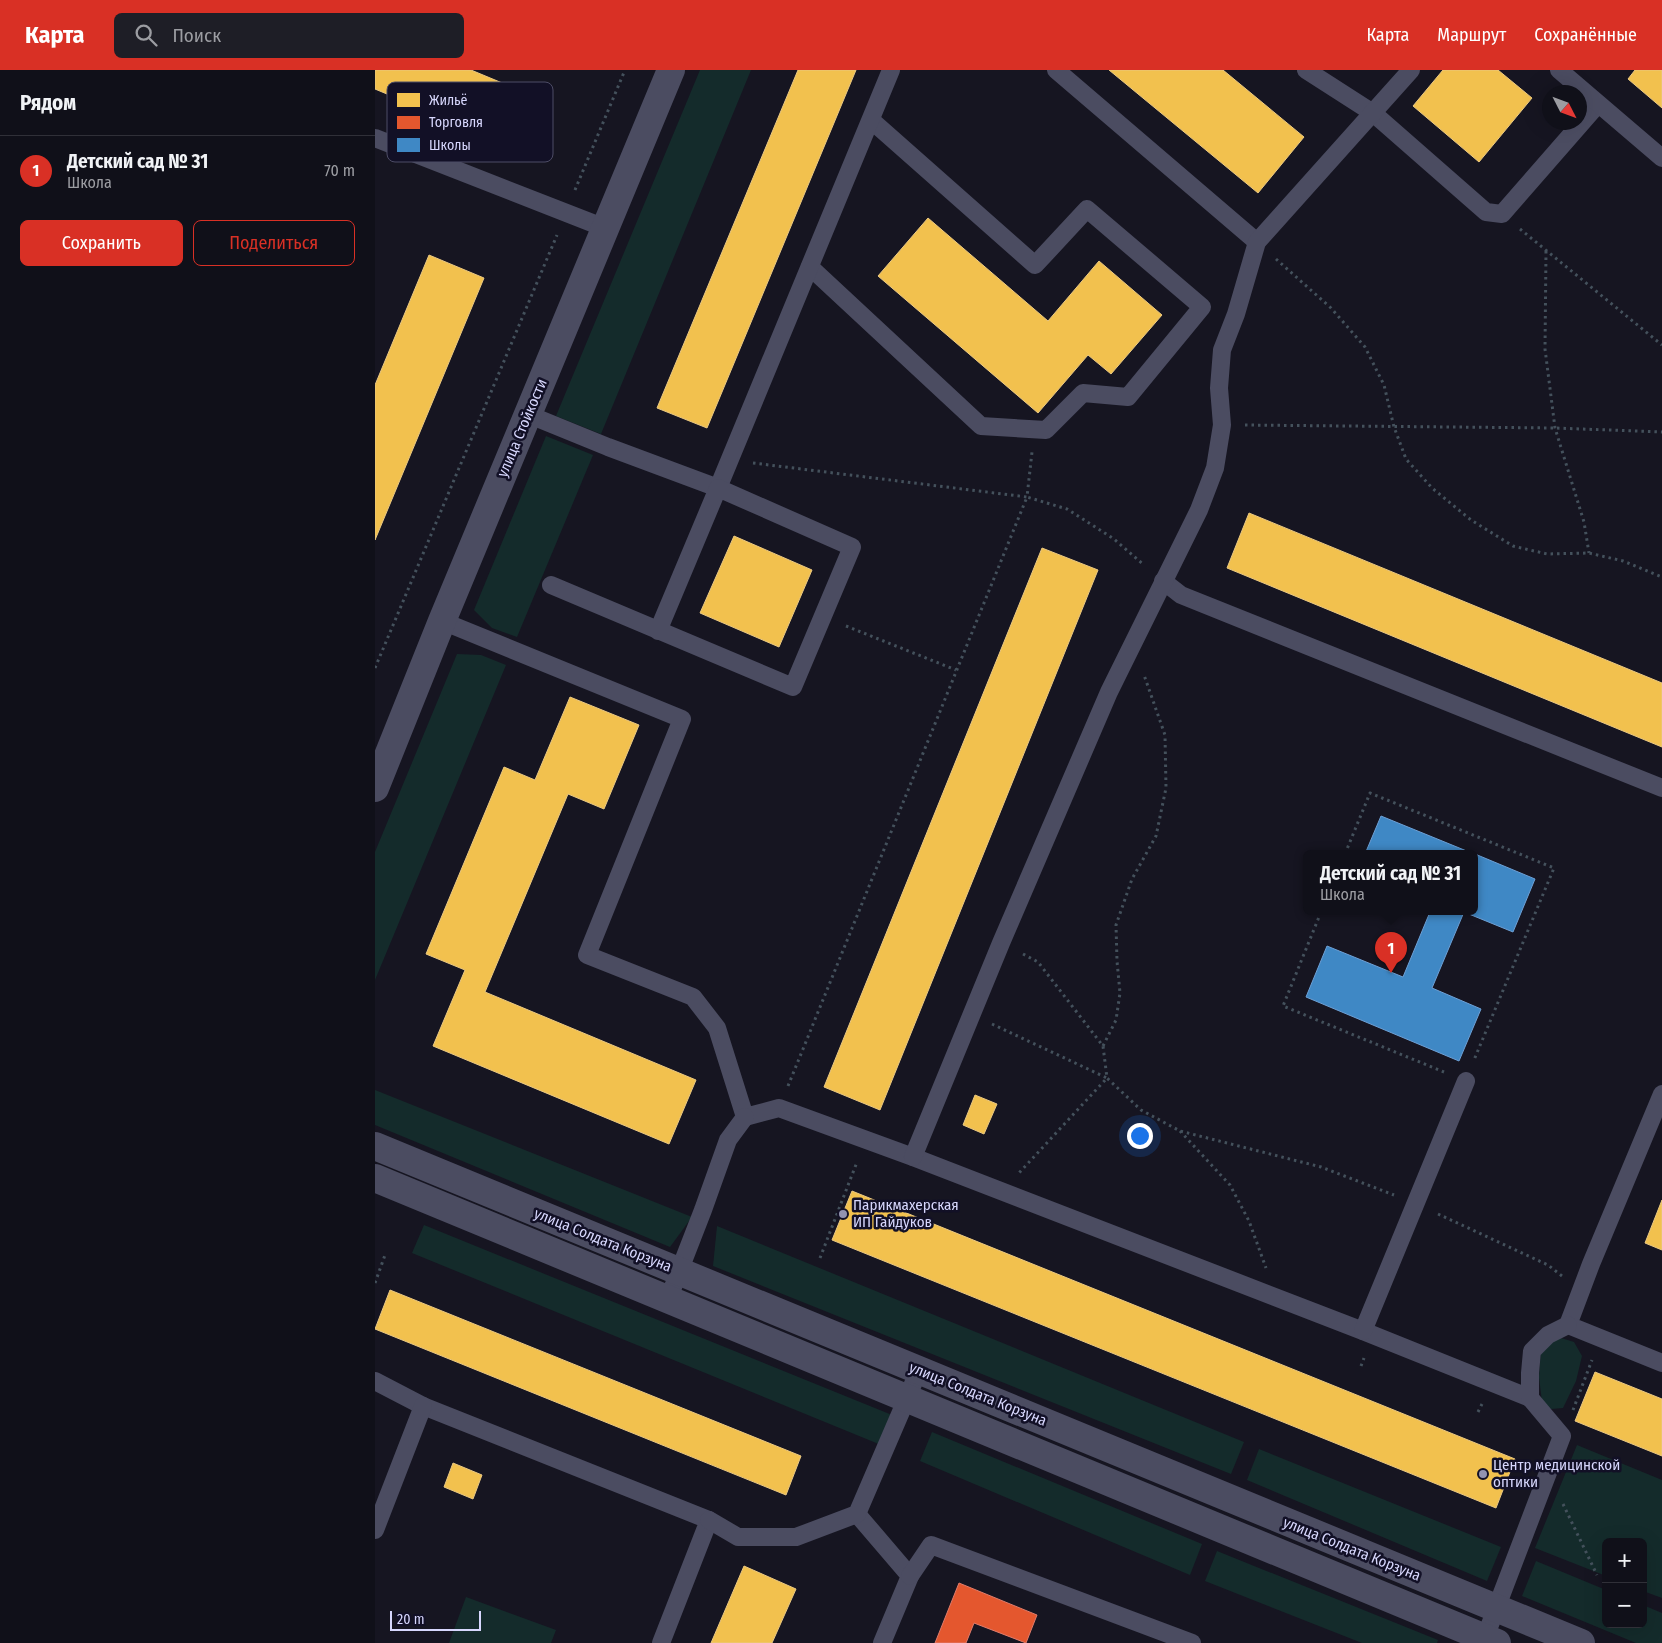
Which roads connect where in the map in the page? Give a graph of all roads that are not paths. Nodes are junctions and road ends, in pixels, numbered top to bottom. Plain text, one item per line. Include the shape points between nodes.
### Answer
1 (671, 70) edge
2 (891, 70) edge
3 (1056, 70) edge
4 (1305, 70) edge
5 (1411, 70) edge
6 (1559, 70) edge
7 (1597, 104) junction
8 (1373, 113) junction
9 (871, 120) junction
10 (375, 138) edge
11 (387, 143) edge
12 (1662, 158) edge
13 (436, 162) edge
14 (605, 228) junction
15 (1257, 242) junction
16 (810, 267) junction
17 (527, 414) junction
18 (718, 488) junction
19 (1163, 581) junction
20 (551, 585) dead end
21 (442, 621) junction
22 (659, 631) junction
23 (375, 788) edge
24 (1662, 788) edge
25 (1466, 1081) road end
26 (1662, 1094) edge
27 (745, 1117) junction
28 (375, 1146) edge
29 (913, 1157) junction
30 (375, 1178) edge
31 (679, 1271) junction
32 (668, 1300) junction
33 (1568, 1325) junction
34 (1363, 1331) junction
35 (1662, 1363) edge
36 (919, 1370) junction
37 (375, 1381) edge
38 (1530, 1398) junction
39 (907, 1399) junction
40 (423, 1406) junction
41 (857, 1514) junction
42 (709, 1520) junction
43 (375, 1530) edge
44 (910, 1576) junction
45 (1496, 1608) junction
46 (1488, 1641) edge
47 (661, 1643) edge
48 (882, 1643) edge
49 (1192, 1643) edge
50 (1581, 1643) edge

1 - 14 street, улица Стойкости
2 - 9 lane
3 - 15 lane
4 - 8 lane
5 - 8 lane
6 - 7 lane
7 - 8 lane via 1502,214 1486,212
7 - 12 lane
8 - 15 lane
9 - 16 lane
9 - 16 lane via 1035,265 1087,209 1202,308 1129,397 1083,393 1046,430 981,426
10 - 11 lane
13 - 14 lane
14 - 17 street, улица Стойкости
15 - 19 lane via 1223,350 1219,388 1222,425 1215,468 1203,502
16 - 18 lane
17 - 18 lane
17 - 21 street, улица Стойкости
18 - 22 lane
18 - 22 lane via 852,546 793,687
19 - 24 lane via 1181,594
19 - 29 lane via 1109,692
20 - 22 lane
21 - 23 street, улица Стойкости
21 - 27 lane via 682,719 587,956 693,997 717,1028
25 - 34 lane
26 - 33 lane
27 - 29 lane via 779,1108
27 - 31 lane via 728,1140
28 - 31 street, улица Солдата Корзуна
29 - 34 lane
30 - 32 street, улица Солдата Корзуна
31 - 32 lane
31 - 36 street, улица Солдата Корзуна
32 - 39 street, улица Солдата Корзуна
33 - 35 lane
33 - 38 lane via 1548,1335 1532,1352
34 - 38 lane
36 - 39 lane
36 - 45 street, улица Солдата Корзуна
37 - 40 lane
38 - 45 lane via 1562,1436
39 - 41 lane
39 - 46 street, улица Солдата Корзуна
40 - 42 lane
40 - 43 lane
41 - 42 lane via 796,1537 738,1536
41 - 44 lane
42 - 47 lane
44 - 48 lane
44 - 49 lane via 931,1545
45 - 46 lane
45 - 50 street, улица Солдата Корзуна

